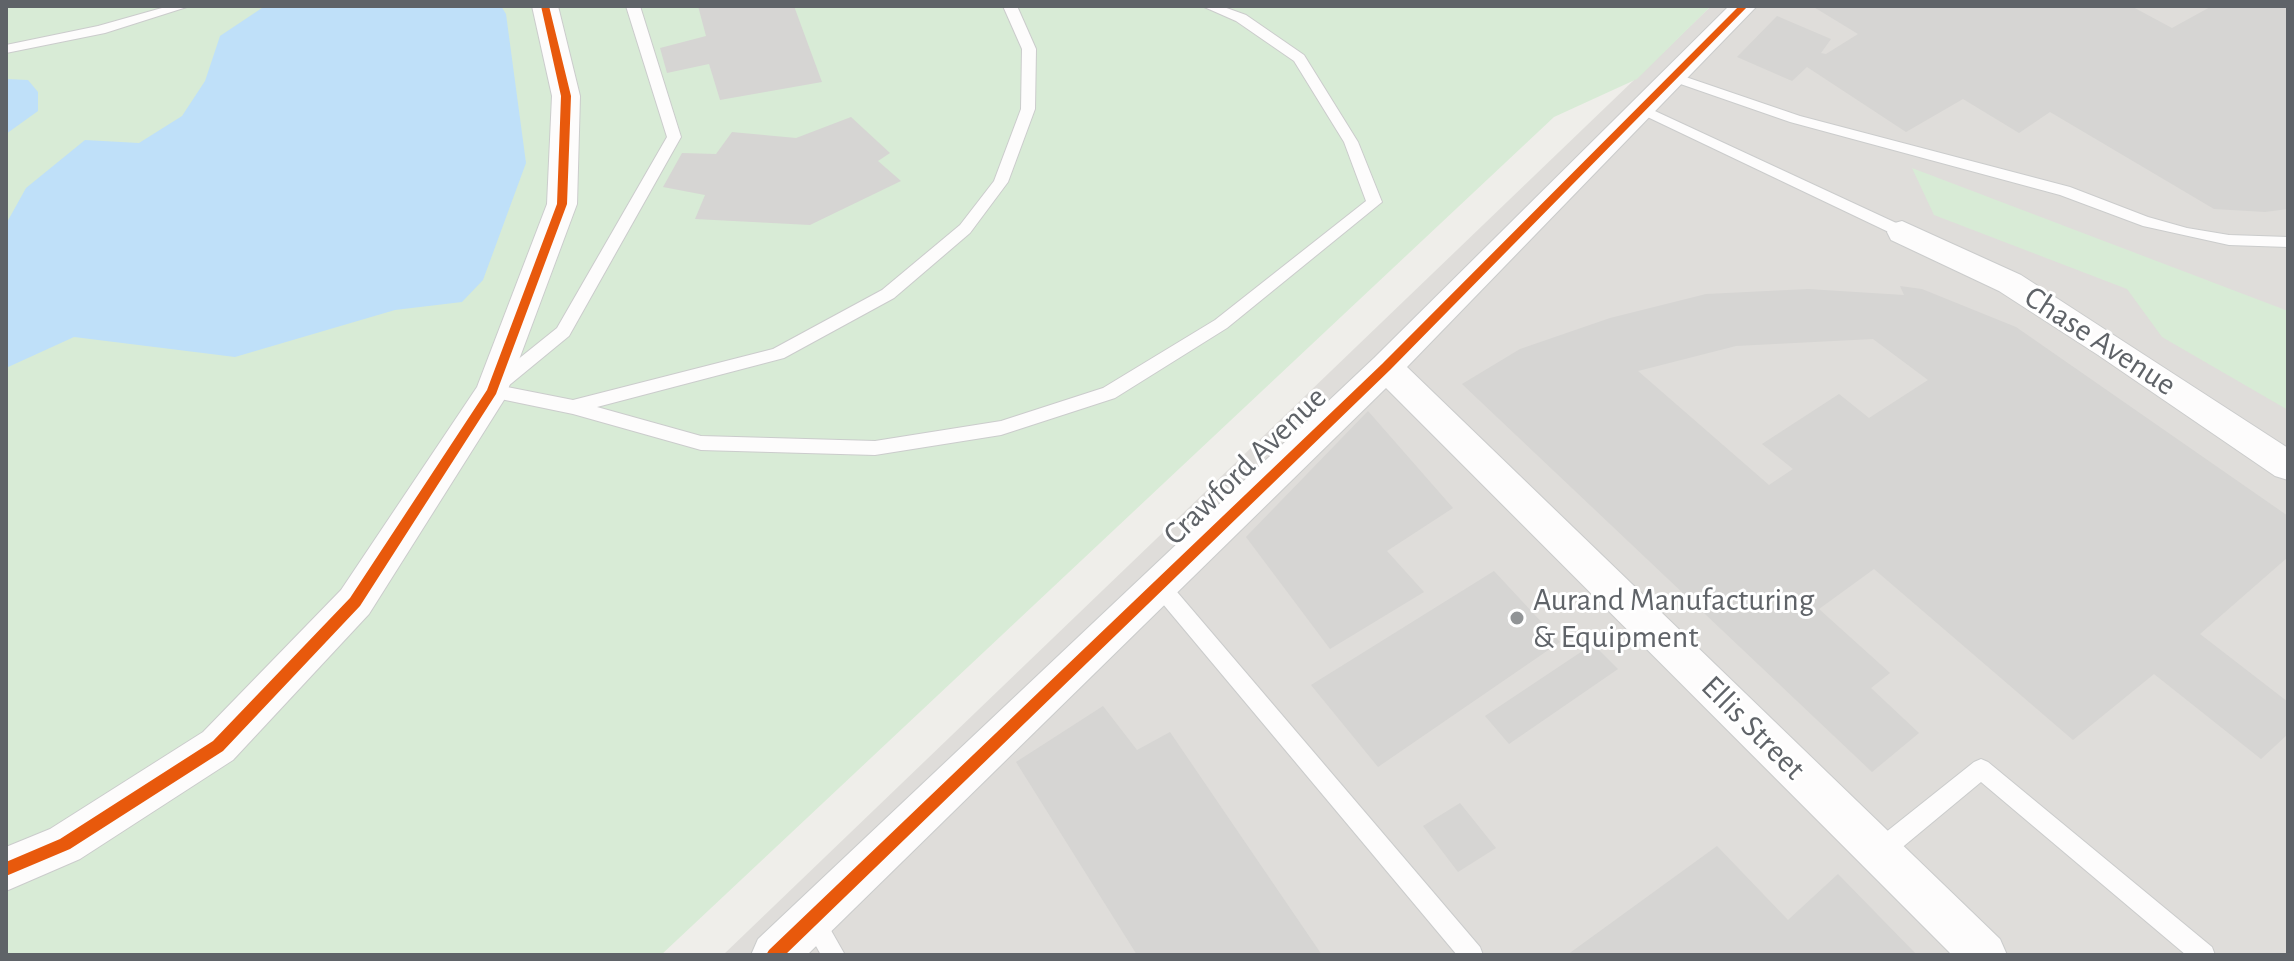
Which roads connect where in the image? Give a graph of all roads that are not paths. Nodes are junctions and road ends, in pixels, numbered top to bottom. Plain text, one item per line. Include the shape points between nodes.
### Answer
1 (183, 6) edge
2 (545, 6) edge
3 (633, 6) edge
4 (1010, 6) edge
5 (1209, 6) edge
6 (1744, 6) edge
7 (6, 49) edge
8 (1674, 77) junction
9 (1642, 109) junction
10 (1902, 232) joint
11 (2288, 242) edge
12 (1386, 367) junction
13 (492, 391) junction
14 (573, 407) junction
15 (2288, 466) edge
16 (1159, 585) junction
17 (1879, 852) junction
18 (6, 869) edge
19 (812, 919) junction
20 (774, 955) edge
21 (834, 955) edge
22 (1472, 955) edge
23 (1984, 955) edge
24 (2204, 955) edge

1 - 7 lane
2 - 13 street via 566,96 562,204
3 - 13 lane via 674,137 563,332
4 - 14 lane via 1029,49 1028,109 1001,182 965,229 888,294 778,354
5 - 14 lane via 1241,18 1299,58 1351,142 1374,202 1221,324 1109,393 1001,428 875,448 701,443
6 - 8 street, Crawford Avenue
8 - 9 street, Crawford Avenue
8 - 11 lane via 1795,119 2065,191 2158,225 2229,240
9 - 10 lane
9 - 12 street, Crawford Avenue
10 - 15 street, Chase Avenue via 2010,283
12 - 16 street, Crawford Avenue
12 - 17 street, Ellis Street
13 - 14 lane
13 - 18 street via 355,602 218,746 65,844
16 - 19 street, Crawford Avenue
16 - 22 lane
17 - 23 street, Ellis Street
17 - 24 lane via 1981,769
19 - 20 street, Crawford Avenue
19 - 21 lane

